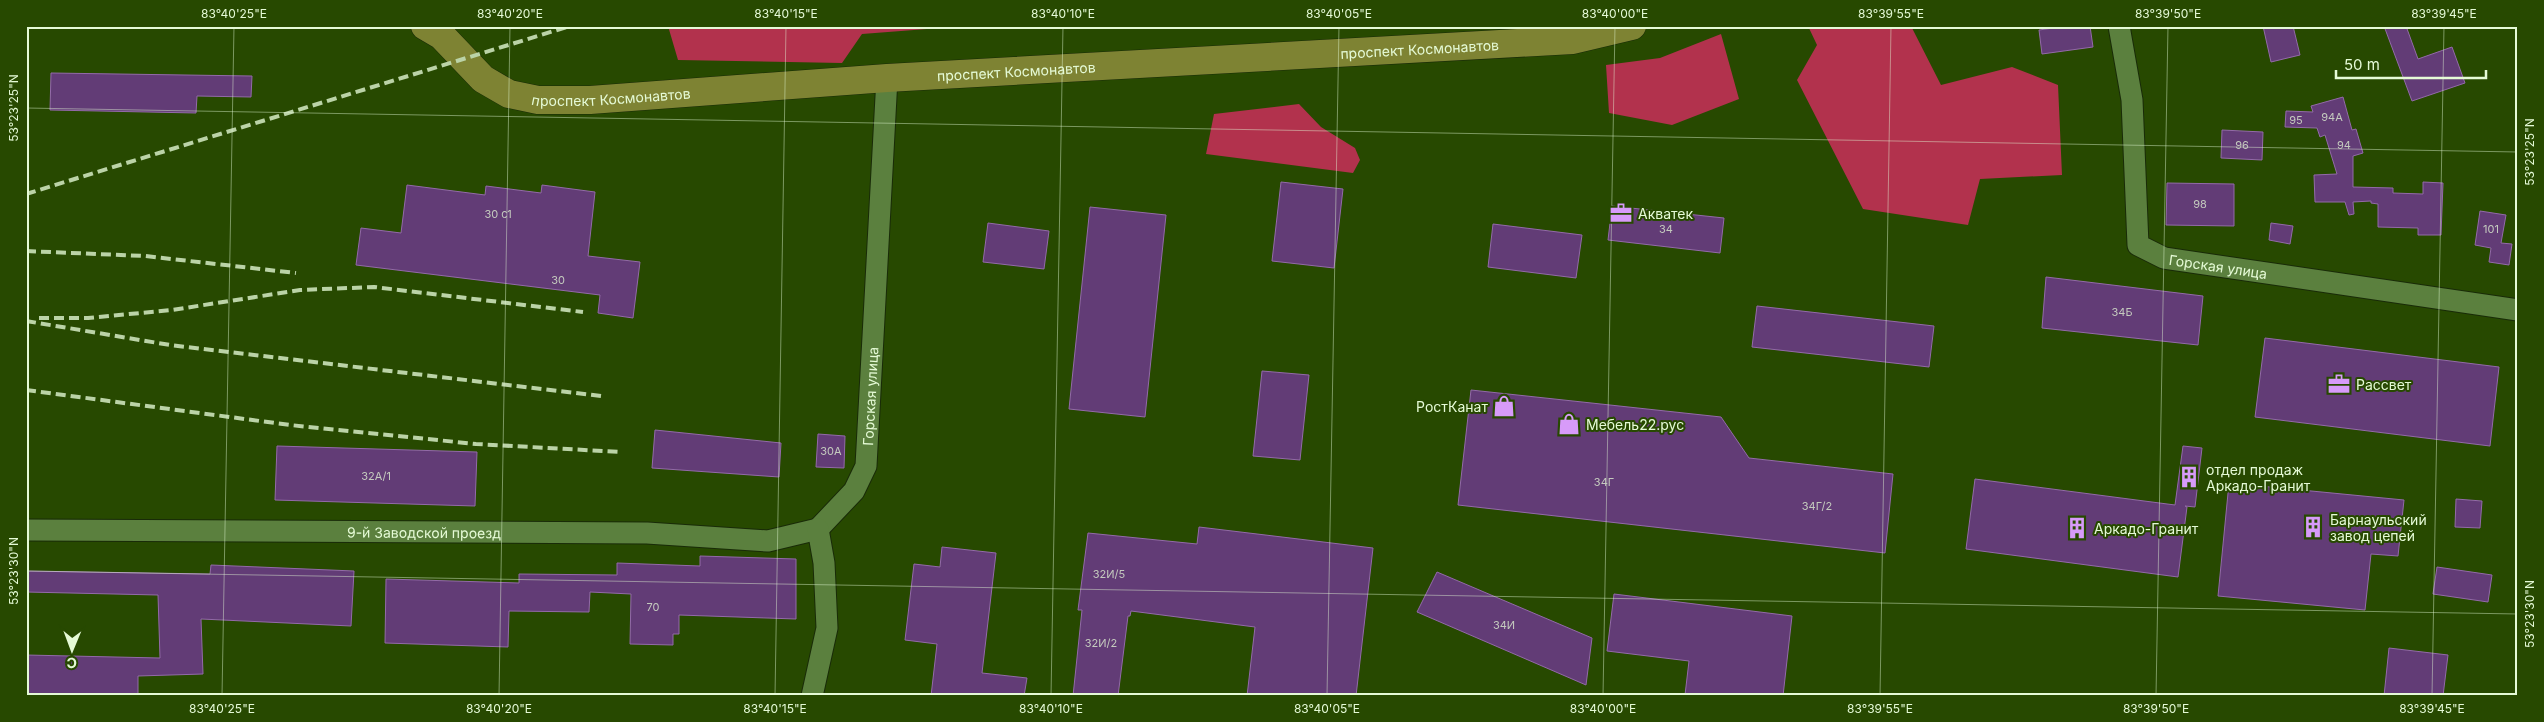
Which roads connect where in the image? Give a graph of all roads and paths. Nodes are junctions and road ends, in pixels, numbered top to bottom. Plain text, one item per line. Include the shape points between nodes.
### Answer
1 (425, 26) edge
2 (1632, 26) edge
3 (2119, 26) edge
4 (887, 78) junction
5 (2518, 310) edge
6 (818, 529) junction
7 (26, 530) edge
8 (812, 696) edge

1 - 4 main road, проспект Космонавтов via 442,36 483,79 509,94 538,100 590,100
2 - 4 main road, проспект Космонавтов via 1573,40
3 - 5 street, Горская улица via 2132,100 2138,245 2164,258
4 - 6 street, Горская улица via 866,466 854,491
6 - 7 street, 9-й Заводской проезд via 768,541 647,533
6 - 8 street via 824,563 827,628

